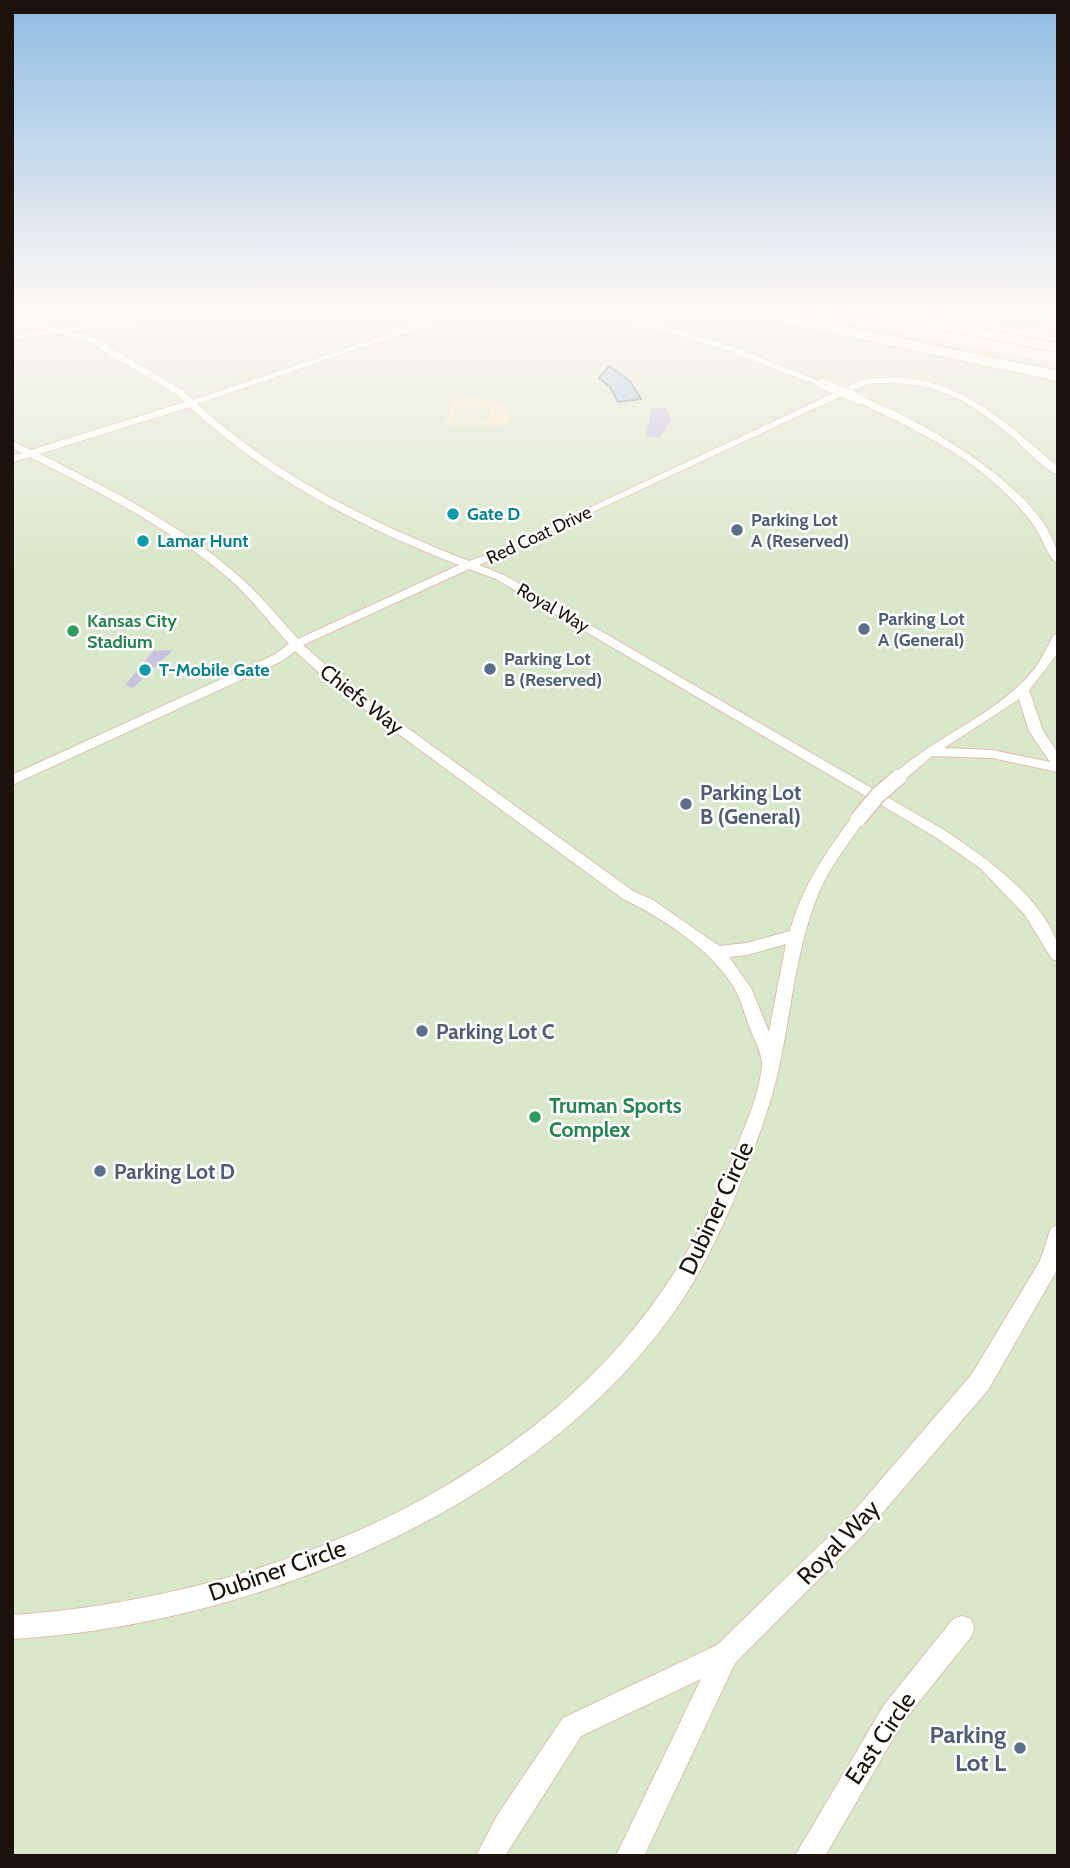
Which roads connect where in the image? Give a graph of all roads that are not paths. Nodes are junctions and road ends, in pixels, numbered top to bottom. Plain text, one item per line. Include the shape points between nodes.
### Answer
1 (182, 395) edge
2 (208, 395) edge
3 (834, 395) edge
4 (850, 395) edge
5 (956, 395) edge
6 (188, 402) junction
7 (12, 444) edge
8 (33, 454) junction
9 (12, 458) edge
10 (1058, 472) edge
11 (1058, 560) edge
12 (469, 566) junction
13 (1058, 638) edge
14 (296, 644) junction
15 (1023, 690) junction
16 (929, 752) junction
17 (1058, 766) edge
18 (12, 781) edge
19 (796, 935) junction
20 (716, 952) junction
21 (1058, 955) edge
22 (772, 1062) junction
23 (1058, 1234) edge
24 (1053, 1260) edge
25 (12, 1627) edge
26 (962, 1628) dead end
27 (726, 1654) junction
28 (491, 1856) edge
29 (630, 1856) edge
30 (809, 1856) edge

1 - 6 street, Royal Way
2 - 6 street
3 - 12 street, Red Coat Drive
4 - 11 street, bridge via 933,436 991,476 1028,511
5 - 10 street, Red Coat Drive via 991,414
6 - 8 street
6 - 12 street, Royal Way via 237,444 312,493
7 - 8 street, Chiefs Way
8 - 9 street
8 - 14 street, Chiefs Way via 123,500 187,542 239,582
12 - 14 street, Red Coat Drive
12 - 21 street, Royal Way via 500,577 939,833 985,864 1030,911
13 - 15 street, Dubiner Circle via 1049,658
14 - 18 street, Red Coat Drive via 278,657
14 - 20 street, Chiefs Way via 344,688 628,895
15 - 16 street, Dubiner Circle
15 - 17 street via 1036,731
16 - 17 street via 992,754
16 - 19 street, Dubiner Circle, bridge via 878,795 826,862
19 - 20 street
19 - 22 street, Dubiner Circle
20 - 22 street, Chiefs Way via 743,988
22 - 25 street, Dubiner Circle via 739,1164 686,1274 656,1320 613,1368 530,1441 423,1512 358,1543 160,1608 93,1622
23 - 24 street, Royal Way
24 - 27 street, Royal Way via 980,1382 857,1525
26 - 30 street, East Circle via 892,1714
27 - 28 street via 572,1727
27 - 29 street, Royal Way

